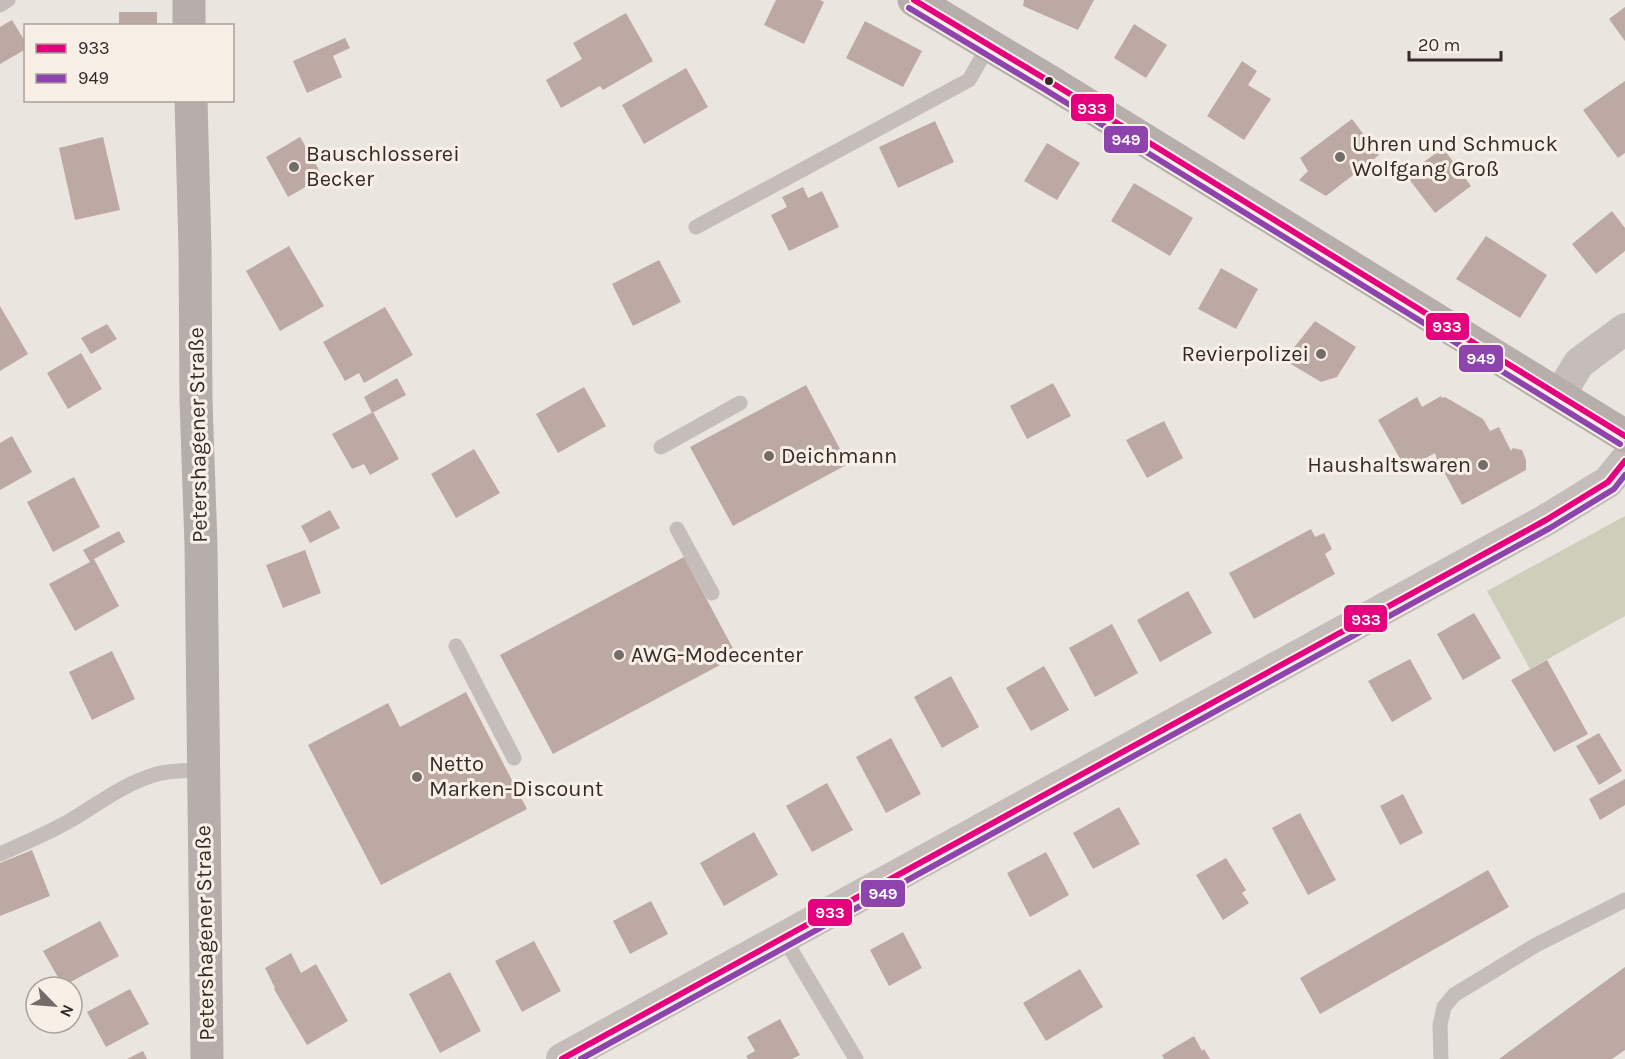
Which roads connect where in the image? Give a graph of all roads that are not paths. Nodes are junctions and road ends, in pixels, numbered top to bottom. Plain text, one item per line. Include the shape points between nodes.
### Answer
1 (8, 0) edge
2 (189, 0) edge
3 (922, 2) edge
4 (0, 4) edge
5 (189, 24) edge
6 (989, 45) junction
7 (191, 102) edge
8 (696, 228) dead end
9 (1625, 329) edge
10 (1559, 396) junction
11 (740, 403) dead end
12 (1625, 436) edge
13 (661, 447) dead end
14 (1625, 460) edge
15 (677, 529) dead end
16 (712, 593) dead end
17 (456, 646) dead end
18 (514, 758) dead end
19 (203, 770) junction
20 (0, 854) edge
21 (1625, 900) edge
22 (784, 938) junction
23 (207, 1059) edge
24 (562, 1059) edge
25 (856, 1059) edge
26 (1441, 1059) edge

1 - 4 lane
2 - 5 street
3 - 6 street
6 - 8 lane via 969,80
6 - 10 street
7 - 19 street, Petershagener Straße
9 - 10 street via 1579,363
10 - 12 street
11 - 13 lane
14 - 22 street via 1608,482 1546,520
15 - 16 lane
17 - 18 lane
19 - 20 lane via 173,771 131,784 70,821
19 - 23 street, Petershagener Straße
21 - 26 lane via 1536,945 1454,995 1444,1007 1440,1025
22 - 24 street
22 - 25 lane

